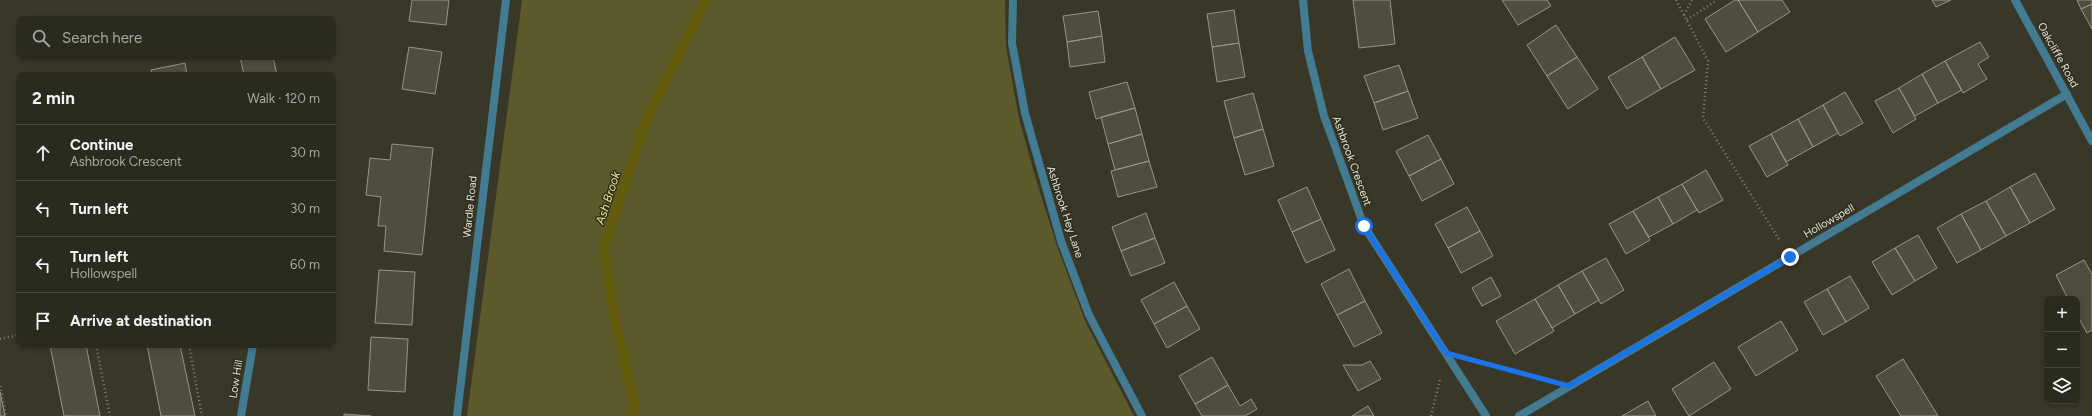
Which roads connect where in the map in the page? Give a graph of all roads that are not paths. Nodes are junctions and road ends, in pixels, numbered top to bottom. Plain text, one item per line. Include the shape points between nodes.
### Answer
1 (506, 0) edge
2 (1013, 0) edge
3 (1303, 0) edge
4 (2016, 0) edge
5 (2067, 94) junction
6 (2092, 142) edge
7 (252, 348) edge
8 (241, 416) edge
9 (457, 416) edge
10 (1142, 416) edge
11 (1486, 416) edge
12 (1519, 416) edge

1 - 9 street, Wardle Road
2 - 10 street, Ashbrook Hey Lane via 1012,43 1025,113 1061,241 1089,315
3 - 11 street, Ashbrook Crescent via 1308,51 1324,116 1364,226
4 - 5 street, Oakcliffe Road
5 - 6 street, Oakcliffe Road
5 - 12 street, Hollowspell
7 - 8 street, Low Hill

